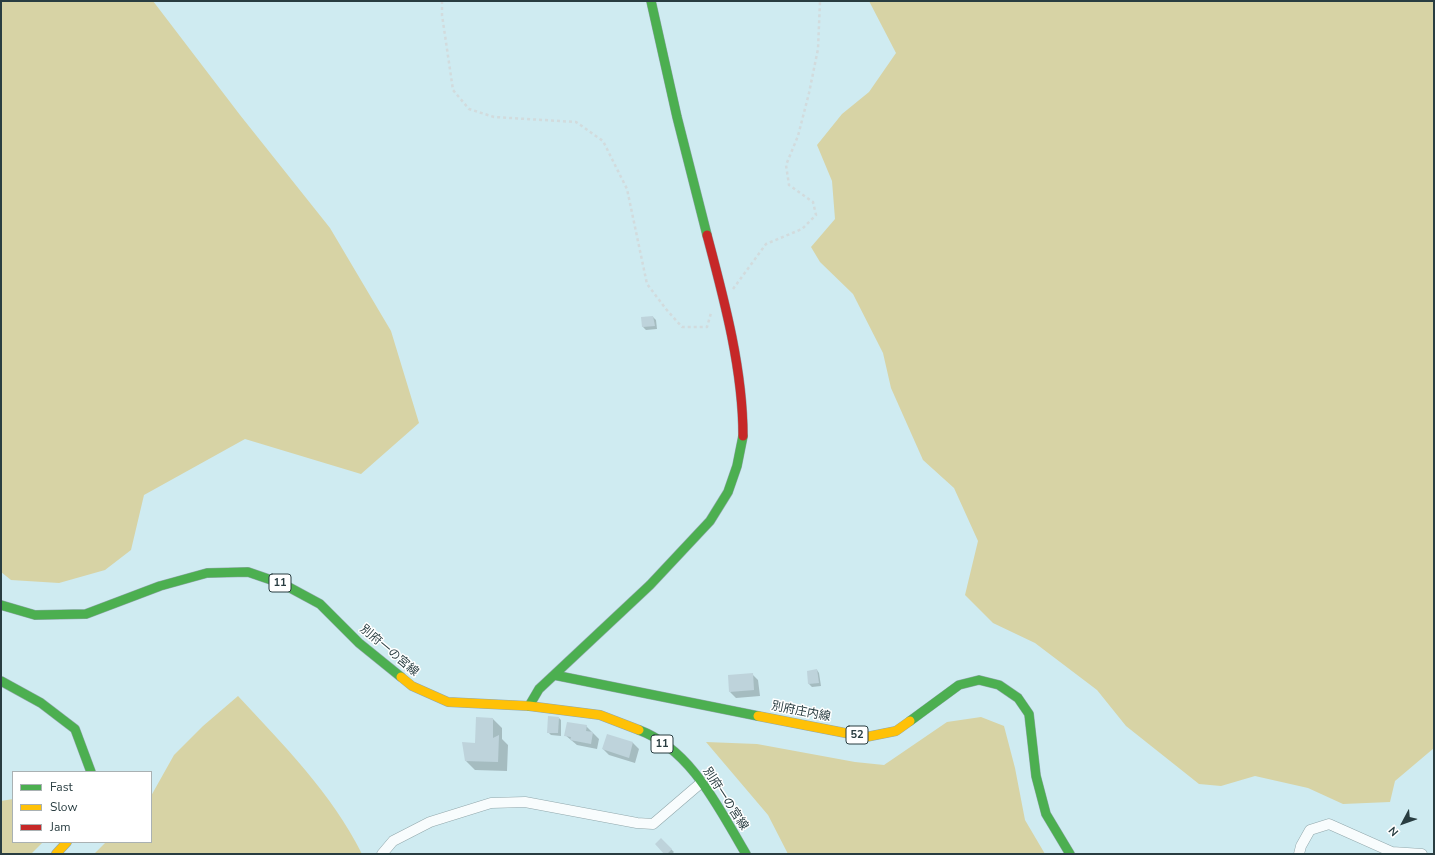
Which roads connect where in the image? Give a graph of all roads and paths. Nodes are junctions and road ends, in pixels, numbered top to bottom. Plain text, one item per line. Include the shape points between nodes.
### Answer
1 (442, 1) edge
2 (820, 1) edge
3 (653, 2) edge
4 (723, 302) junction
5 (1, 605) edge
6 (554, 675) junction
7 (1, 681) edge
8 (529, 706) junction
9 (91, 771) edge
10 (702, 782) junction
11 (66, 843) edge
12 (56, 854) edge
13 (382, 854) edge
14 (746, 854) edge
15 (1070, 854) edge
16 (1299, 854) edge
17 (1422, 854) edge

1 - 4 path via 453,90 469,109 494,117 576,122 603,141 627,189 647,284 682,327 707,327 712,310
2 - 4 path via 818,49 798,136 786,165 789,185 813,202 816,215 802,229 766,244
3 - 4 main road via 677,117
4 - 6 main road via 743,406 743,440 728,492 710,521 650,585
5 - 8 main road, 別府一の宮線 / 11 via 35,615 86,614 160,586 207,573 248,572 283,584 320,604 359,643 412,686 448,702
6 - 8 main road via 539,689
6 - 15 main road, 別府庄内線 / 52 via 866,737 896,731 959,685 979,680 999,685 1018,698 1029,714 1036,776 1046,814
7 - 9 main road via 41,702 75,729
8 - 10 main road, 別府一の宮線 / 11 via 600,715 645,732 675,752
10 - 13 street via 653,824 525,802 490,803 430,822 392,841
10 - 14 main road, 別府一の宮線 / 11
11 - 12 main road
16 - 17 street via 1310,830 1329,824 1392,852

